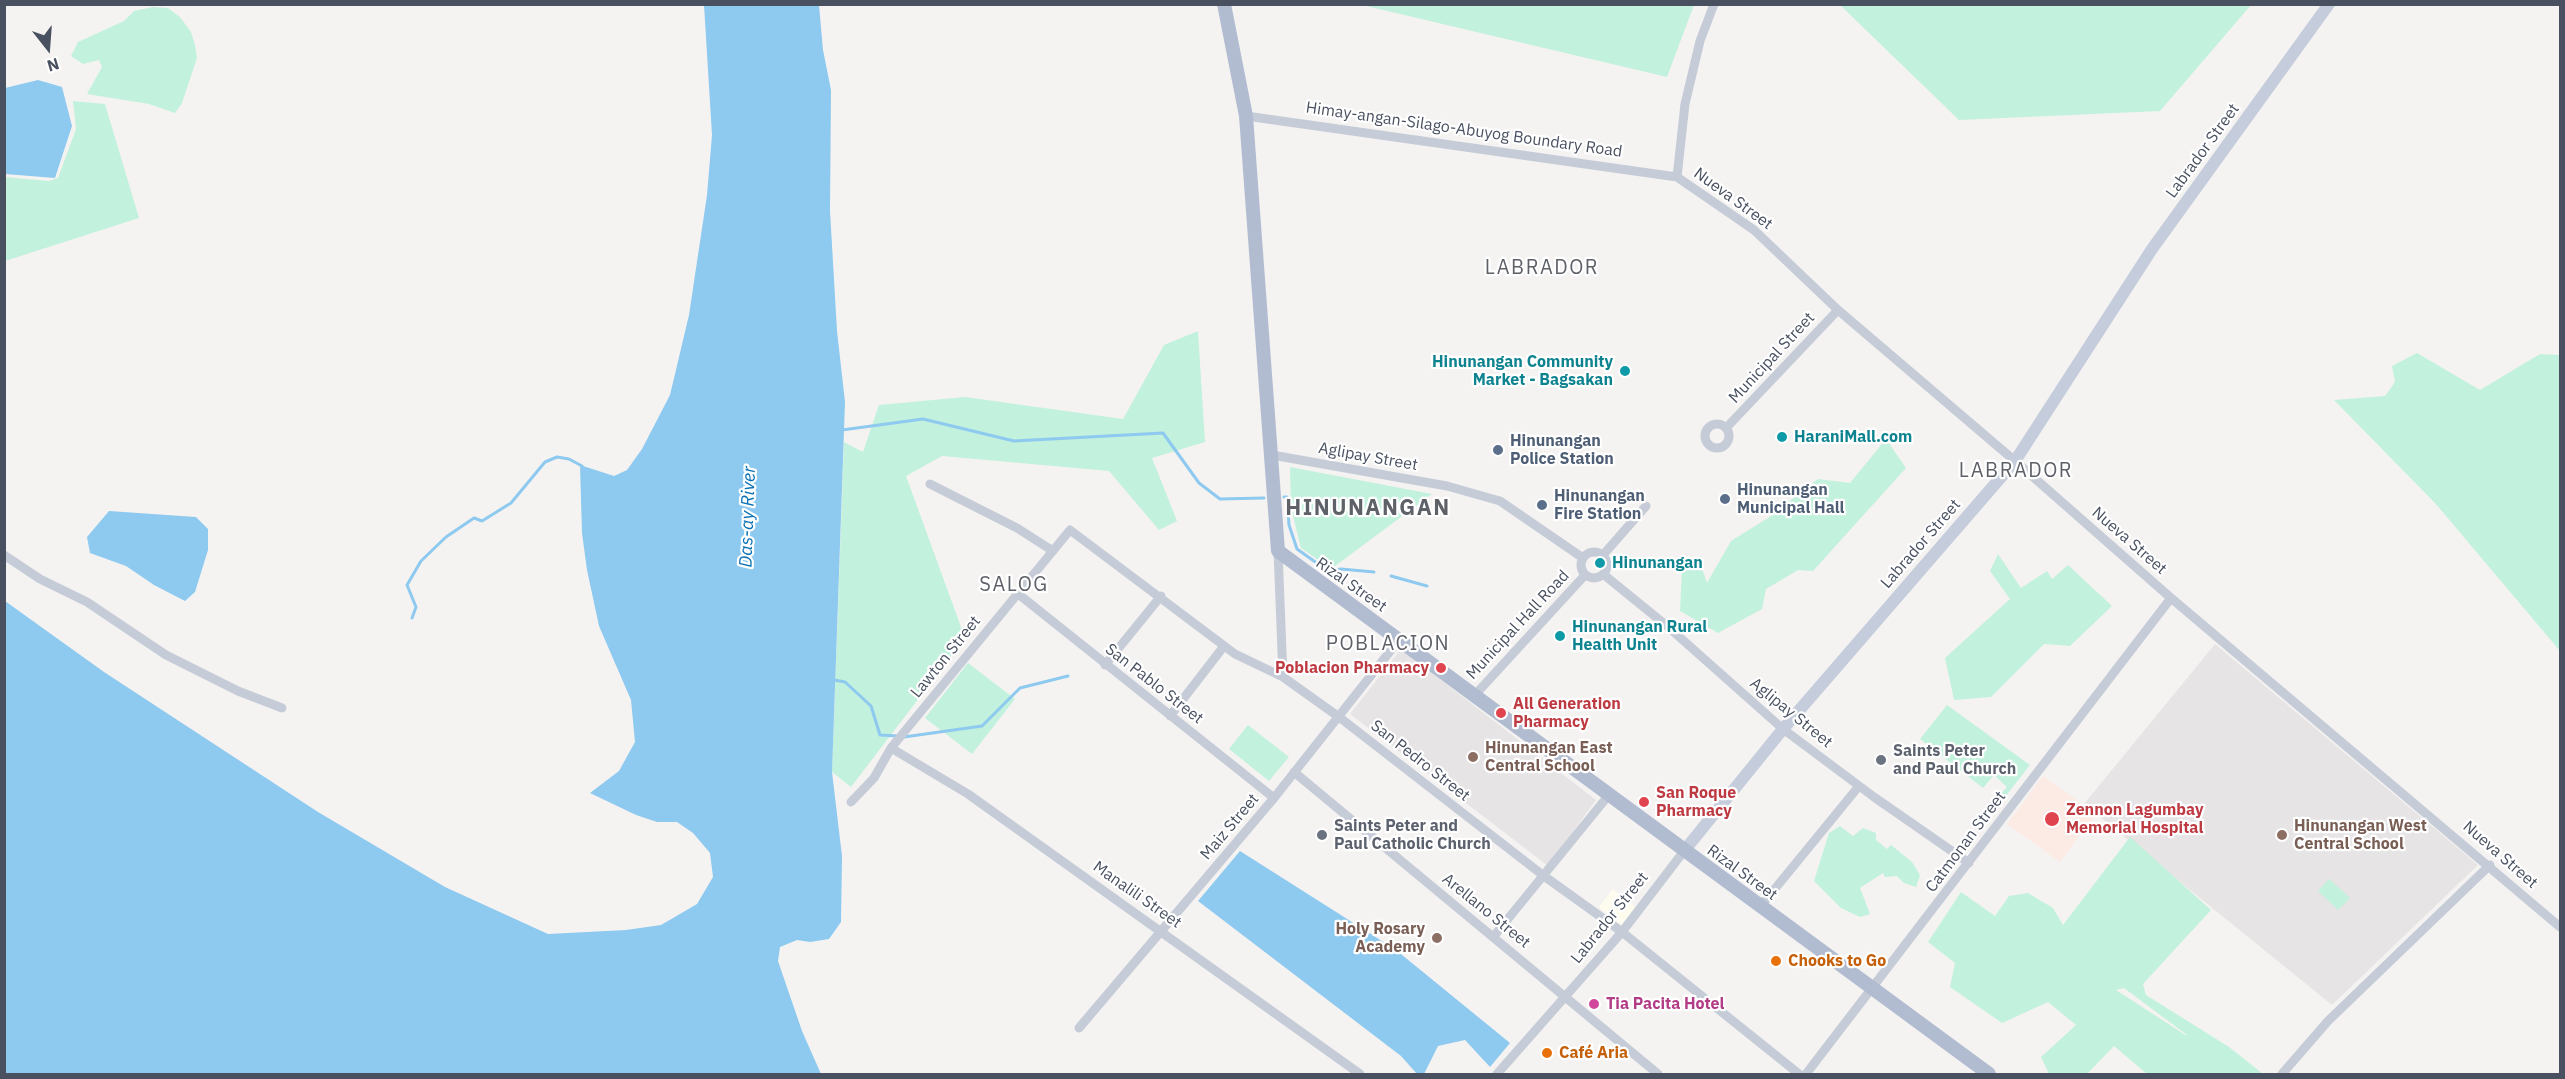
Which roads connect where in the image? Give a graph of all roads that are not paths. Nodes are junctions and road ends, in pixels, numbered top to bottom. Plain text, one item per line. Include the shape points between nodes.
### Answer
1 (1224, 4) edge
2 (1714, 4) edge
3 (2329, 4) edge
4 (1246, 116) junction
5 (1677, 177) junction
6 (1838, 310) junction
7 (1727, 427) dead end
8 (1272, 455) junction
9 (2015, 460) junction
10 (930, 484) dead end
11 (1646, 506) dead end
12 (1070, 530) joint
13 (1053, 551) junction
14 (1278, 551) junction
15 (4, 555) edge
16 (1603, 555) junction
17 (1583, 558) junction
18 (1604, 574) junction
19 (1585, 575) junction
20 (1017, 593) junction
21 (1161, 596) junction
22 (2171, 598) junction
23 (1399, 640) junction
24 (1224, 646) junction
25 (1106, 665) junction
26 (1282, 677) junction
27 (1474, 696) junction
28 (282, 708) dead end
29 (1170, 716) junction
30 (1339, 717) junction
31 (1783, 729) junction
32 (891, 748) junction
33 (1294, 772) junction
34 (1859, 786) junction
35 (1608, 796) junction
36 (1274, 798) junction
37 (851, 802) dead end
38 (1684, 851) junction
39 (1970, 863) junction
40 (2490, 866) junction
41 (1544, 876) junction
42 (1760, 907) junction
43 (2560, 927) edge
44 (1163, 932) junction
45 (1622, 932) junction
46 (1494, 936) junction
47 (1873, 988) junction
48 (1567, 996) junction
49 (1080, 1028) dead end
50 (1360, 1074) edge
51 (1497, 1074) edge
52 (1658, 1074) edge
53 (1799, 1074) edge
54 (1806, 1074) edge
55 (1989, 1074) edge
56 (2282, 1074) edge

1 - 4 main road
2 - 5 street via 1700,41 1685,104
3 - 9 street, Labrador Street via 2152,249
4 - 5 street, Himay-angan-Silago-Abuyog Boundary Road
4 - 8 main road
5 - 6 street, Nueva Street via 1754,231
6 - 7 street, Municipal Street
6 - 9 street, Nueva Street
8 - 14 main road
8 - 17 street, Aglipay Street via 1447,486 1500,501
9 - 22 street, Nueva Street
9 - 31 street, Labrador Street
10 - 13 street
11 - 16 street
12 - 13 street, Lawton Street
12 - 21 street, San Pedro Street
13 - 20 street, Lawton Street
14 - 23 main road, Rizal Street
14 - 26 street
15 - 28 street via 40,579 87,602 166,655
16 - 17 street via 1590,552
16 - 18 street via 1607,567
17 - 19 street via 1580,565
18 - 19 street via 1592,578
18 - 31 street, Aglipay Street
19 - 27 street, Municipal Hall Road
20 - 25 street, San Pablo Street
20 - 32 street, Lawton Street
21 - 24 street, San Pedro Street
21 - 25 street
22 - 39 street, Catmonan Street
22 - 40 street, Nueva Street
23 - 27 main road, Rizal Street
23 - 30 street, Maiz Street
24 - 26 street, San Pedro Street
24 - 29 street
25 - 29 street, San Pablo Street
26 - 30 street, San Pedro Street
27 - 35 main road, Rizal Street
29 - 36 street, San Pablo Street
30 - 33 street, Maiz Street
30 - 41 street, San Pedro Street
31 - 34 street, Aglipay Street
31 - 38 street, Labrador Street
32 - 37 street, Lawton Street via 874,778
32 - 44 street, Manalili Street via 968,794
33 - 36 street, Maiz Street
33 - 46 street, Arellano Street
34 - 39 street, Aglipay Street
34 - 42 street
35 - 38 main road, Rizal Street
35 - 41 street
36 - 44 street, Maiz Street
38 - 42 main road, Rizal Street
38 - 45 street, Labrador Street
39 - 47 street, Catmonan Street
40 - 43 street, Nueva Street
40 - 56 street via 2328,1021
41 - 45 street, San Pedro Street
41 - 46 street
42 - 47 main road, Rizal Street
44 - 49 street, Maiz Street
44 - 50 street, Manalili Street
45 - 48 street, Labrador Street
45 - 53 street, San Pedro Street
46 - 48 street, Arellano Street
47 - 54 street, Catmonan Street
47 - 55 main road
48 - 51 street, Labrador Street
48 - 52 street, Arellano Street

